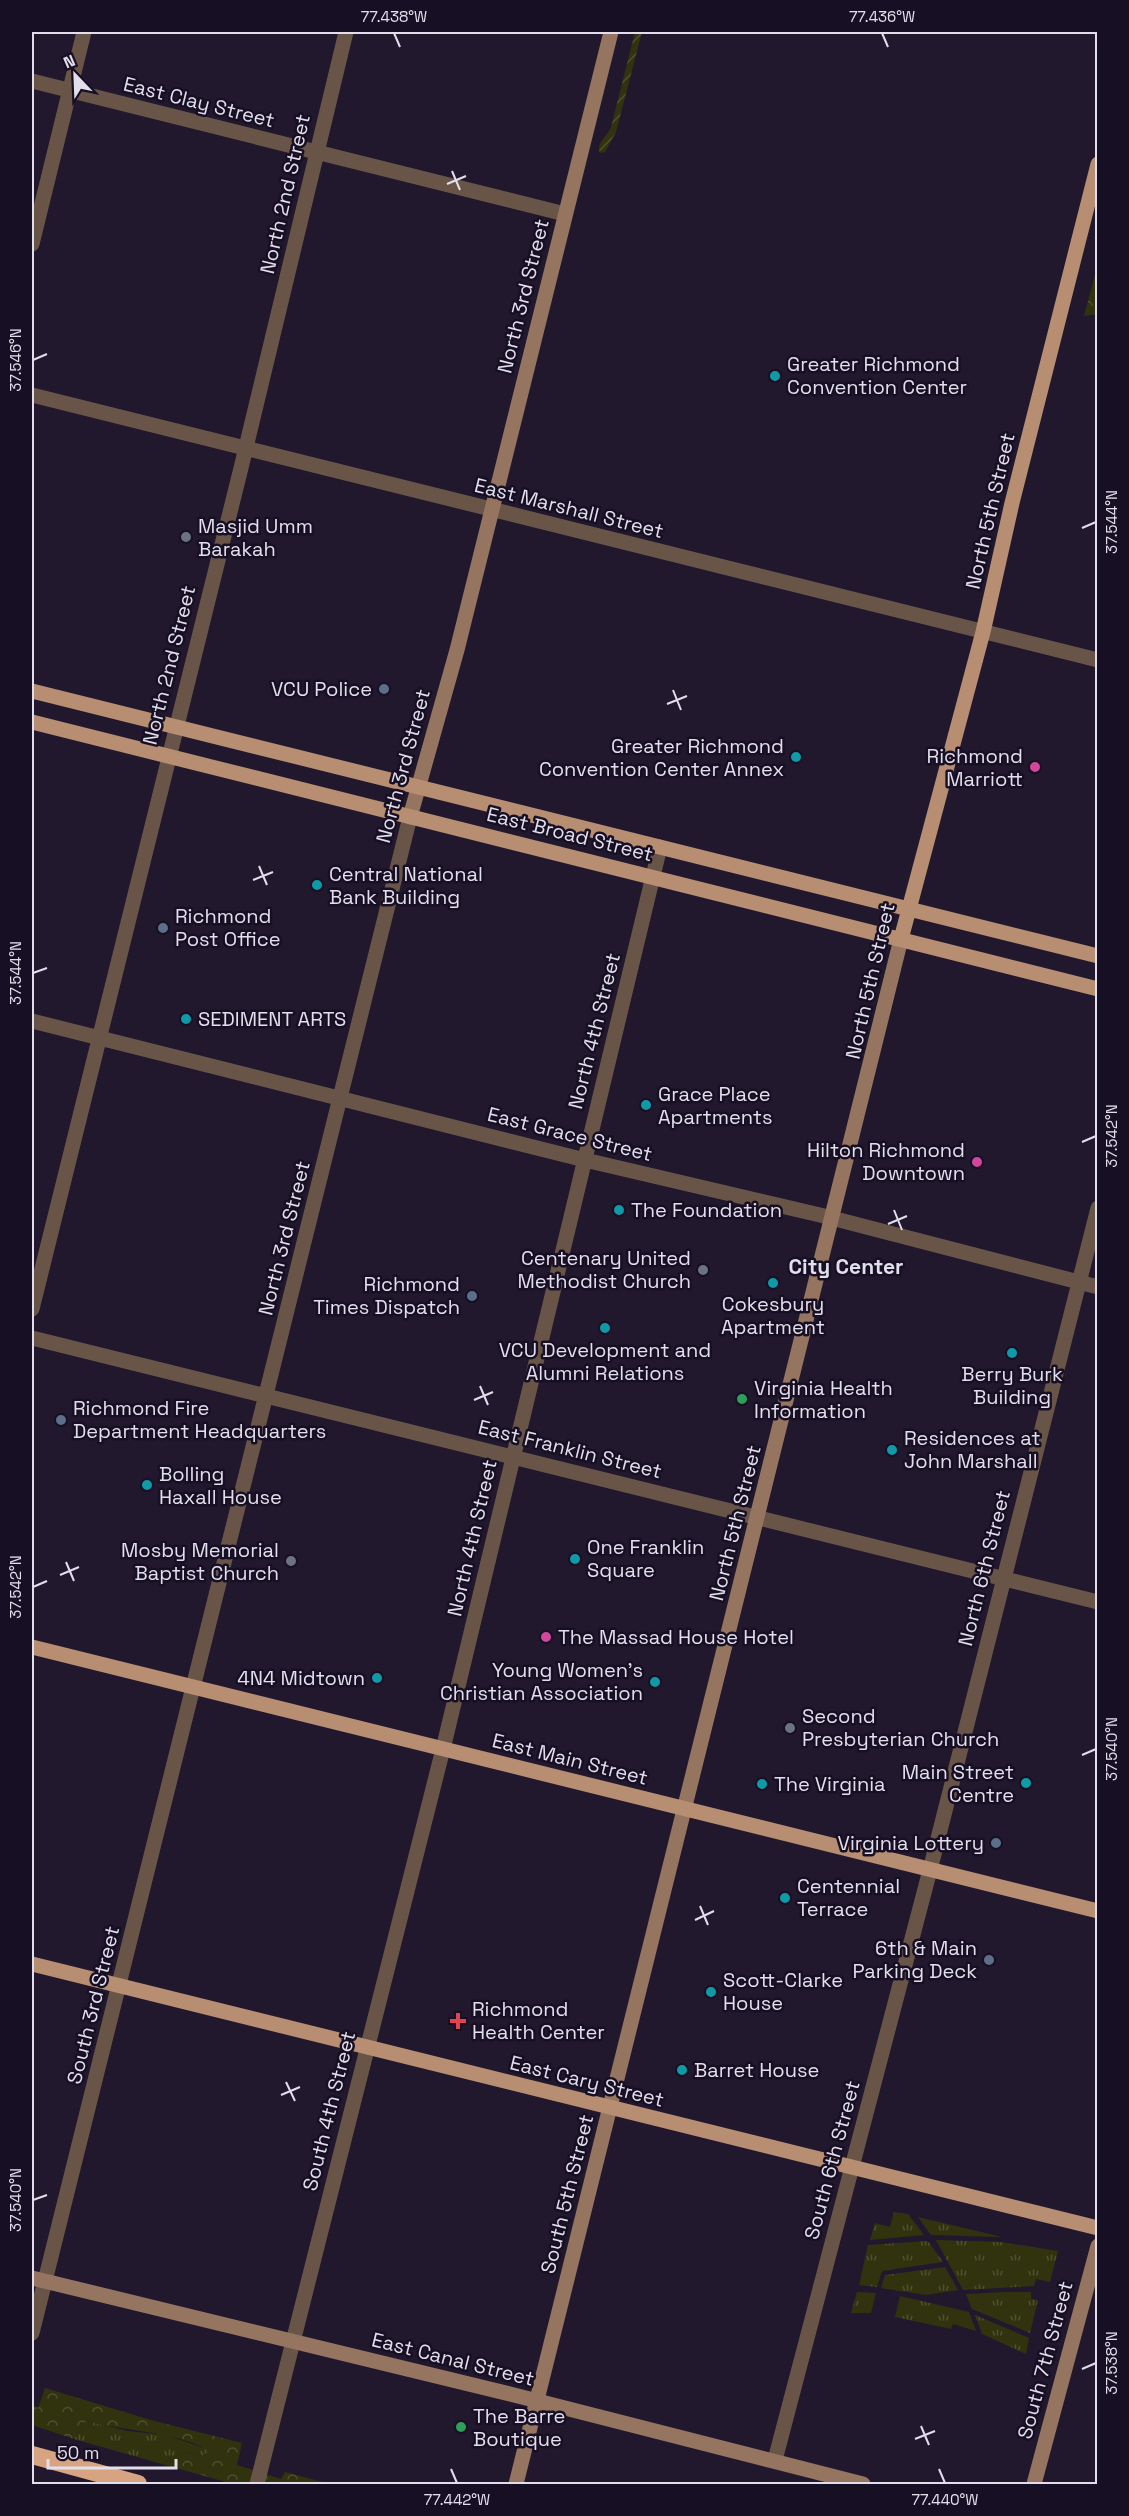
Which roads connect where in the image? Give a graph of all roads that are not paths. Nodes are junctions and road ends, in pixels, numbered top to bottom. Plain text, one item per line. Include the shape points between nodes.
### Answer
1 (84, 32) edge
2 (346, 32) edge
3 (611, 32) edge
4 (32, 81) edge
5 (70, 91) junction
6 (316, 153) junction
7 (1098, 164) edge
8 (566, 214) junction
9 (32, 244) edge
10 (32, 395) edge
11 (245, 449) junction
12 (492, 510) junction
13 (983, 632) junction
14 (1098, 660) edge
15 (32, 691) edge
16 (32, 722) edge
17 (176, 726) junction
18 (167, 758) junction
19 (418, 786) junction
20 (410, 817) junction
21 (660, 847) junction
22 (653, 876) junction
23 (908, 909) junction
24 (901, 939) junction
25 (1098, 957) edge
26 (1098, 988) edge
27 (32, 1021) edge
28 (99, 1038) junction
29 (340, 1097) junction
30 (585, 1160) junction
31 (1098, 1208) edge
32 (833, 1219) junction
33 (1079, 1281) junction
34 (1098, 1287) edge
35 (32, 1309) edge
36 (32, 1338) edge
37 (266, 1396) junction
38 (512, 1457) junction
39 (759, 1517) junction
40 (1003, 1578) junction
41 (1098, 1602) edge
42 (32, 1647) edge
43 (194, 1688) junction
44 (443, 1749) junction
45 (686, 1809) junction
46 (930, 1870) junction
47 (1098, 1911) edge
48 (32, 1964) edge
49 (119, 1986) junction
50 (367, 2048) junction
51 (611, 2108) junction
52 (851, 2168) junction
53 (1098, 2228) edge
54 (1098, 2246) edge
55 (38, 2279) edge
56 (32, 2333) edge
57 (291, 2341) junction
58 (537, 2401) junction
59 (36, 2456) edge
60 (775, 2460) junction
61 (138, 2484) edge
62 (256, 2484) edge
63 (516, 2484) edge
64 (863, 2484) edge
65 (1034, 2484) edge

1 - 5 street
2 - 6 street, North 2nd Street
3 - 8 main road, North 3rd Street
4 - 5 street, East Clay Street
5 - 6 street, East Clay Street
5 - 9 street
6 - 8 street, East Clay Street
6 - 11 street, North 2nd Street
7 - 13 main road, North 5th Street
8 - 12 main road, North 3rd Street
10 - 11 street, East Marshall Street
11 - 12 street, East Marshall Street
11 - 17 street, North 2nd Street
12 - 13 street, East Marshall Street
12 - 19 main road, North 3rd Street
13 - 14 street, East Marshall Street
13 - 23 main road, North 5th Street
15 - 17 main road, East Broad Street
16 - 18 main road, East Broad Street
17 - 18 street, North 2nd Street
17 - 19 main road, East Broad Street
18 - 20 main road, East Broad Street
18 - 28 street, North 2nd Street
19 - 20 main road, North 3rd Street
19 - 21 main road, East Broad Street
20 - 22 main road, East Broad Street
20 - 29 street, North 3rd Street
21 - 22 street, North 4th Street
21 - 23 main road, East Broad Street
22 - 24 main road, East Broad Street
22 - 30 street, North 4th Street
23 - 24 main road, North 5th Street
23 - 25 main road, East Broad Street
24 - 26 main road, East Broad Street
24 - 32 main road, North 5th Street
27 - 28 street, East Grace Street
28 - 29 street, East Grace Street
28 - 35 street, North 2nd Street
29 - 30 street, East Grace Street
29 - 37 street, North 3rd Street
30 - 32 street, East Grace Street
30 - 38 street, North 4th Street
31 - 33 street, North 6th Street
32 - 33 street, East Grace Street
32 - 39 main road, North 5th Street
33 - 34 street, East Grace Street
33 - 40 street, North 6th Street
36 - 37 street, East Franklin Street
37 - 38 street, East Franklin Street
37 - 43 street, North 3rd Street
38 - 39 street, East Franklin Street
38 - 44 street, North 4th Street
39 - 40 street, East Franklin Street
39 - 45 main road, North 5th Street
40 - 41 street, East Franklin Street
40 - 46 street, North 6th Street
42 - 43 main road, East Main Street
43 - 44 main road, East Main Street
43 - 49 street, South 3rd Street
44 - 45 main road, East Main Street
44 - 50 street, South 4th Street
45 - 46 main road, East Main Street
45 - 51 main road, South 5th Street
46 - 47 main road, East Main Street
46 - 52 street, South 6th Street
48 - 49 main road, East Cary Street
49 - 50 main road, East Cary Street
49 - 55 street, South 3rd Street
50 - 51 main road, East Cary Street
50 - 57 street, South 4th Street
51 - 52 main road, East Cary Street
51 - 58 main road, South 5th Street
52 - 53 main road, East Cary Street
52 - 60 street, South 6th Street
54 - 65 main road, South 7th Street
55 - 56 street, South 3rd Street
55 - 57 main road, East Canal Street
57 - 58 main road, East Canal Street
57 - 62 street, South 4th Street
58 - 60 main road, East Canal Street
58 - 63 main road, South 5th Street
59 - 61 highway
60 - 64 main road, East Canal Street

